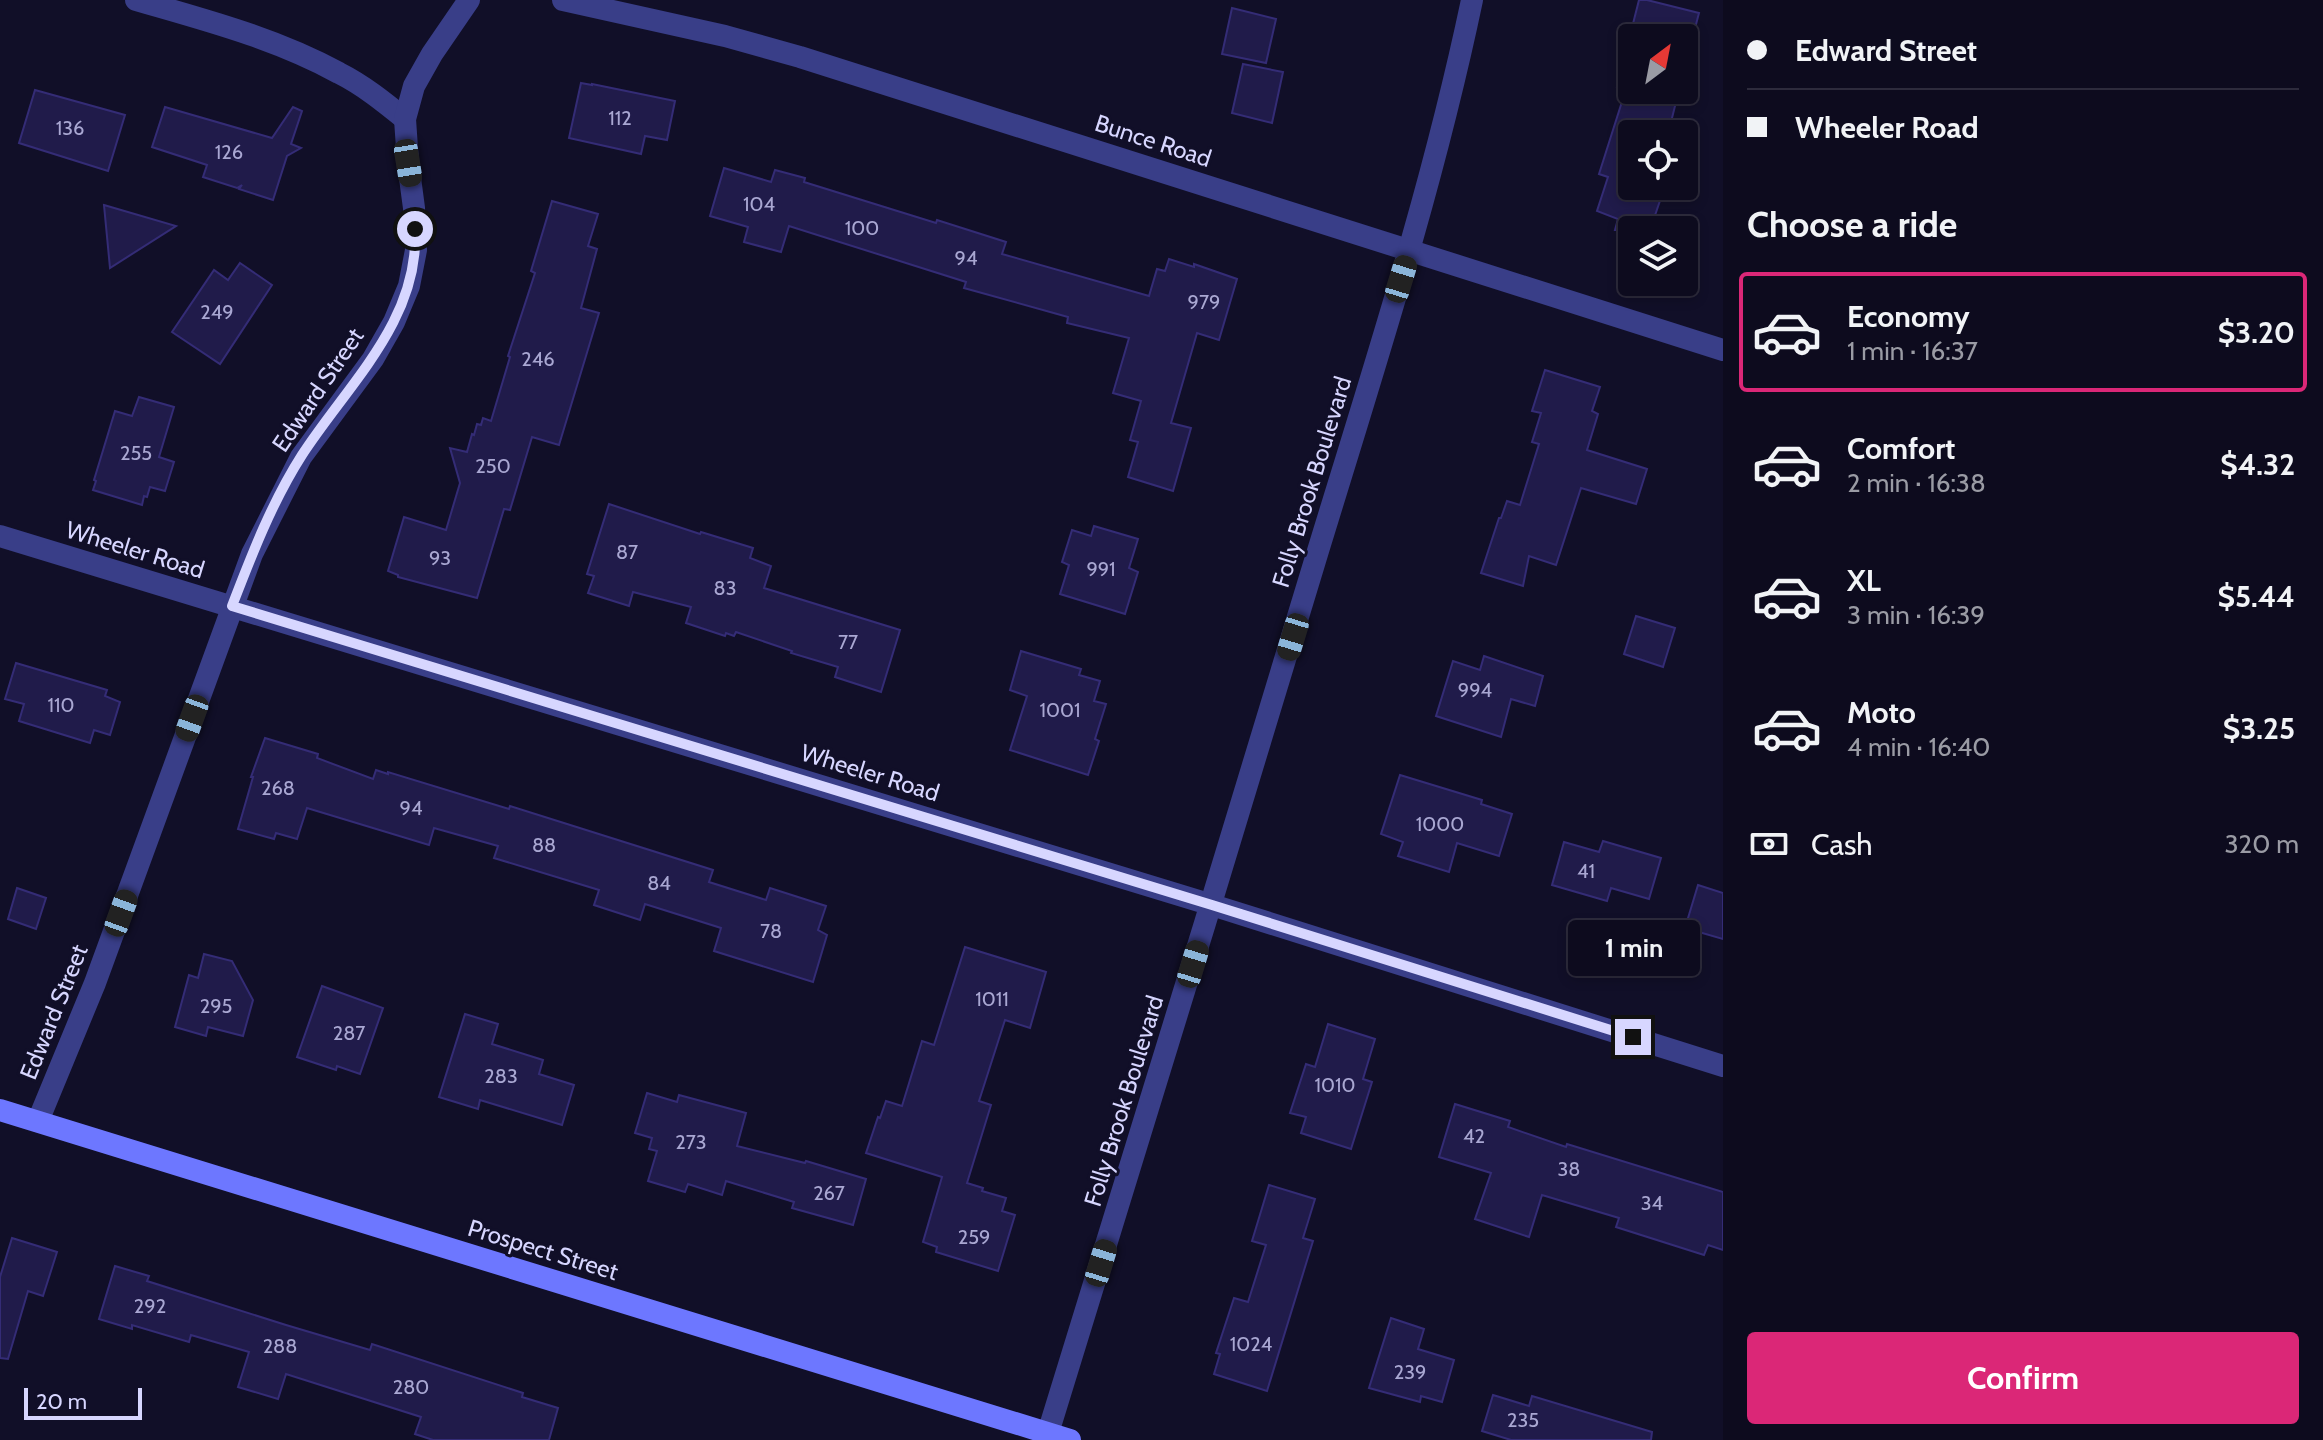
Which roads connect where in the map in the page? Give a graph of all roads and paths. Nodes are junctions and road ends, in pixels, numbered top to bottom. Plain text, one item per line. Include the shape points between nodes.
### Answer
1 (136, 0) edge
2 (469, 0) edge
3 (563, 0) edge
4 (1472, 0) edge
5 (405, 119) junction
6 (1410, 249) junction
7 (1723, 350) edge
8 (0, 536) edge
9 (232, 606) junction
10 (1212, 905) junction
11 (1723, 1066) edge
12 (0, 1110) edge
13 (38, 1121) junction
14 (1059, 1437) edge

1 - 5 street via 299,54 372,93
2 - 5 street, Edward Street via 414,86
3 - 6 street, Bunce Road via 800,57
4 - 6 street, Folly Brook Boulevard
5 - 9 street, Edward Street via 416,250 409,286 373,359 301,457
6 - 7 street, Bunce Road
6 - 10 street, Folly Brook Boulevard
8 - 9 street, Wheeler Road
9 - 10 street, Wheeler Road
9 - 13 street, Edward Street via 111,941
10 - 11 street, Wheeler Road
10 - 14 street, Folly Brook Boulevard
12 - 13 main road, Prospect Street
13 - 14 main road, Prospect Street

